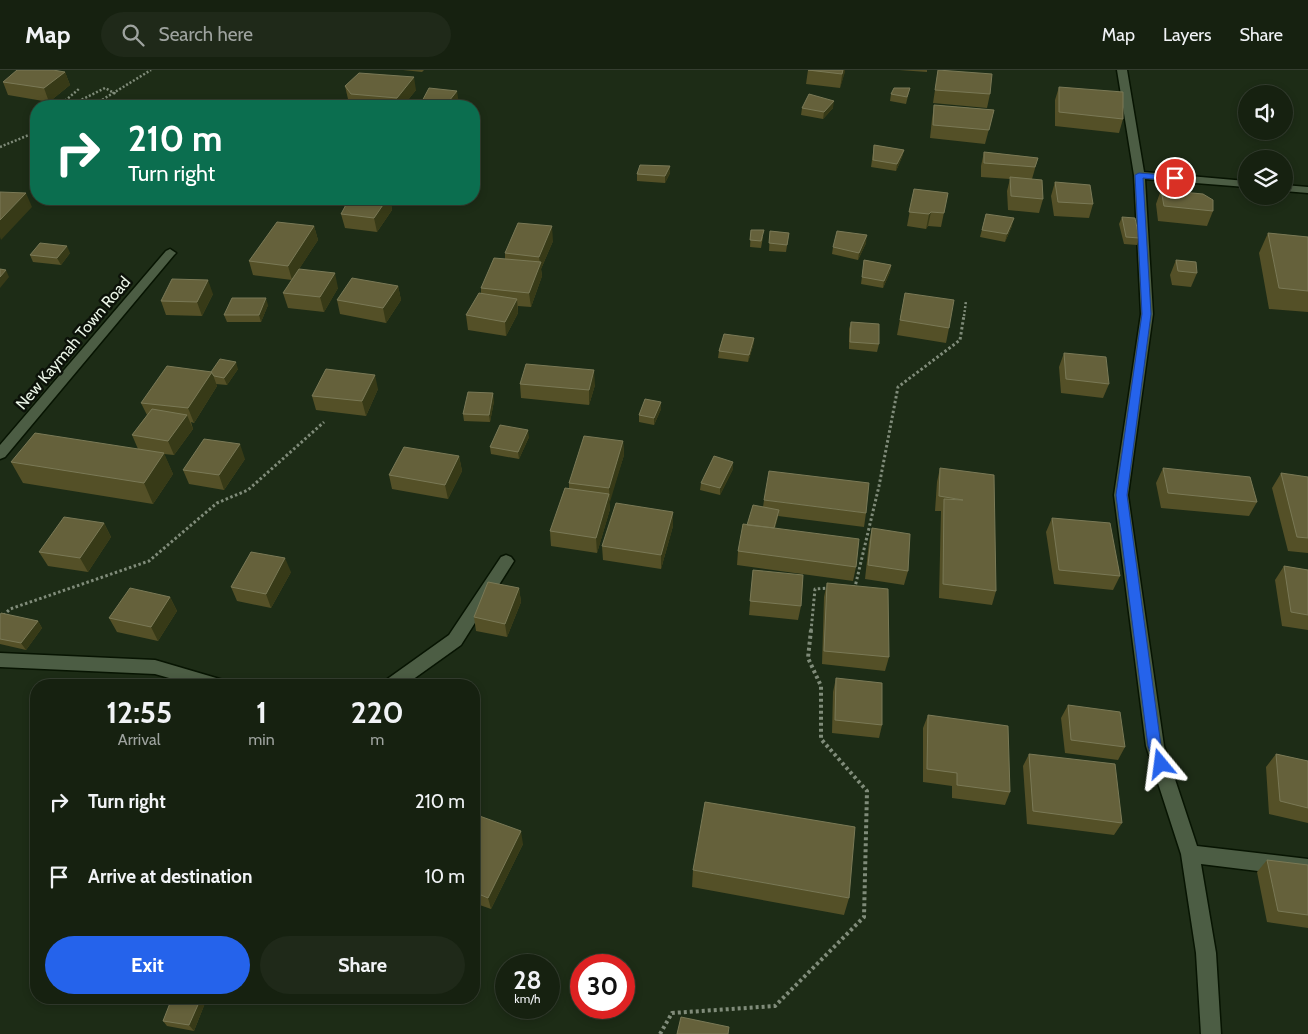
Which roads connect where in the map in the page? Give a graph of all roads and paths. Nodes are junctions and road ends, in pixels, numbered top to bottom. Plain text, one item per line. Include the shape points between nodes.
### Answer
1 (151, 70) edge
2 (1122, 70) edge
3 (80, 88) dead end
4 (116, 94) junction
5 (66, 100) edge
6 (83, 100) edge
7 (104, 100) edge
8 (30, 134) edge
9 (0, 147) edge
10 (1139, 175) junction
11 (1238, 183) edge
12 (1293, 189) edge
13 (1308, 190) edge
14 (170, 253) dead end
15 (966, 300) dead end
16 (324, 422) dead end
17 (0, 454) edge
18 (506, 561) dead end
19 (845, 587) edge
20 (835, 588) edge
21 (0, 619) edge
22 (0, 660) edge
23 (196, 679) edge
24 (400, 679) edge
25 (1190, 854) junction
26 (1308, 868) edge
27 (660, 1034) edge
28 (1211, 1034) edge

1 - 4 path
2 - 10 street
3 - 5 path
4 - 6 path via 106,88
4 - 7 path
8 - 9 path
10 - 11 street
10 - 25 street via 1147,314 1121,495 1155,746
12 - 13 street
14 - 17 street, New Kaymah Town Road
15 - 19 path via 960,340 898,387 855,587
16 - 21 path via 248,490 217,504 149,561 10,609
18 - 24 street via 455,640
20 - 27 path via 815,589 808,658 821,686 821,739 867,791 864,917 775,1006 672,1013
22 - 23 street via 155,667
25 - 26 street
25 - 28 street via 1206,954

